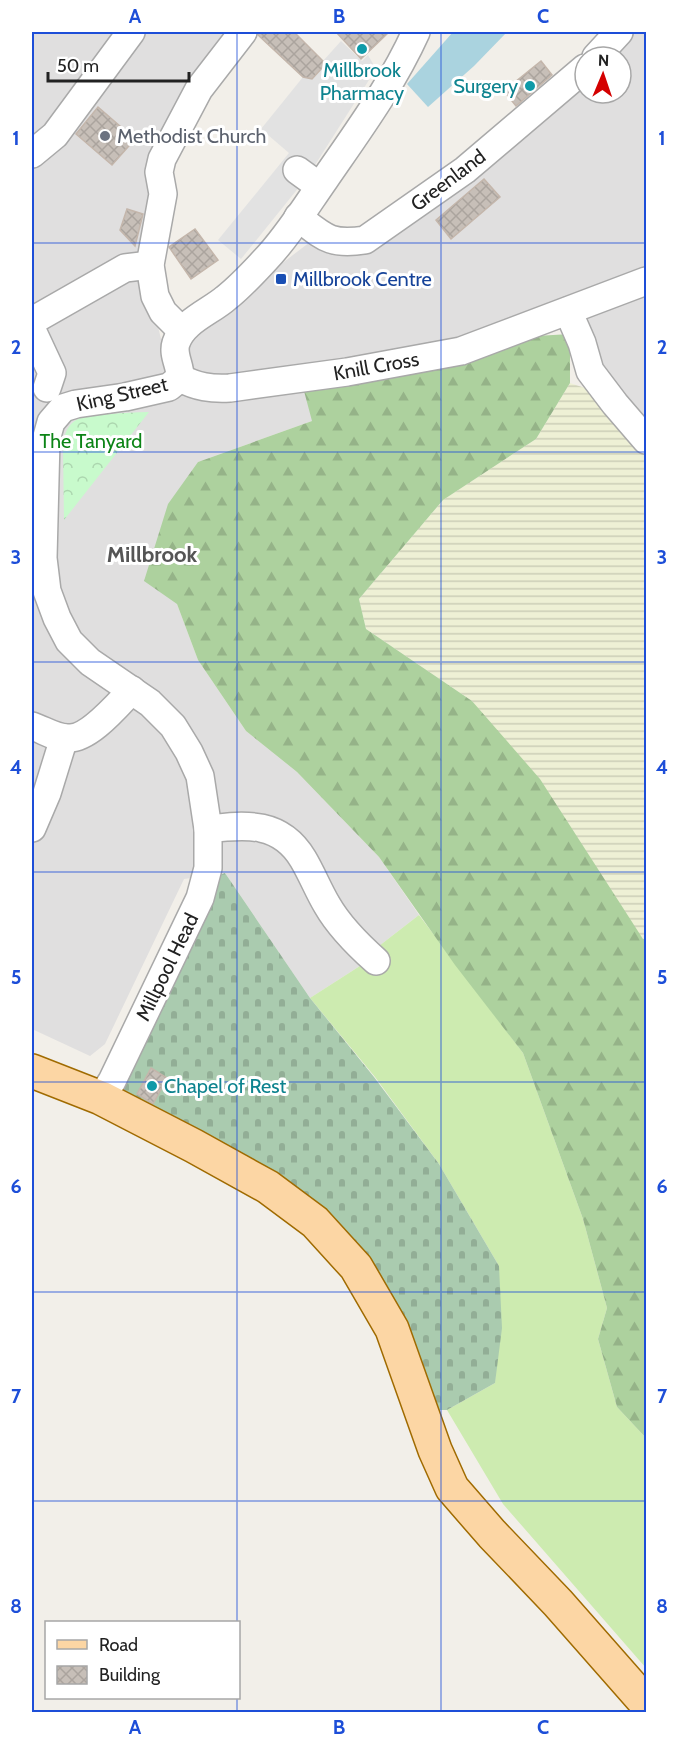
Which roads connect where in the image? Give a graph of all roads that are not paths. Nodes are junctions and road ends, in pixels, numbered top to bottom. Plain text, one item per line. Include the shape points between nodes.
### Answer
1 (130, 32) edge
2 (243, 32) edge
3 (416, 32) edge
4 (619, 32) edge
5 (607, 45) edge
6 (573, 78) edge
7 (32, 154) edge
8 (297, 170) dead end
9 (320, 186) junction
10 (298, 217) junction
11 (150, 265) junction
12 (646, 282) edge
13 (568, 311) junction
14 (32, 321) edge
15 (32, 330) edge
16 (182, 331) junction
17 (180, 378) junction
18 (47, 397) edge
19 (646, 440) edge
20 (132, 690) junction
21 (32, 726) edge
22 (64, 738) junction
23 (32, 828) edge
24 (208, 829) junction
25 (376, 961) dead end
26 (32, 1071) edge
27 (101, 1098) junction
28 (646, 1703) edge

1 - 7 street via 55,135
2 - 11 street via 199,89 162,159 159,172 163,194
3 - 9 street via 401,65
4 - 5 street
6 - 10 street, Greenland via 465,170 365,240 345,243 326,238
8 - 9 street
9 - 10 street
10 - 16 street via 266,259 225,299
11 - 14 street via 125,268
11 - 16 street via 155,296 163,312
12 - 13 street, Knill Cross
13 - 17 street, Knill Cross via 461,351 347,372 213,389
13 - 19 street via 590,371
15 - 18 street via 51,373
16 - 17 street via 175,344
17 - 18 street, King Street via 169,387 76,404
18 - 20 street, Millpool Head via 51,422 46,440 43,558 47,591 69,641 90,662
20 - 22 street via 83,734
20 - 24 street, Millpool Head via 173,726 189,752 200,776
21 - 22 street
22 - 23 street
24 - 25 street via 253,826 289,841 327,906
24 - 27 street, Millpool Head via 208,868 200,898
26 - 27 main road
27 - 28 main road via 268,1187 315,1222 356,1267 392,1329 452,1488

